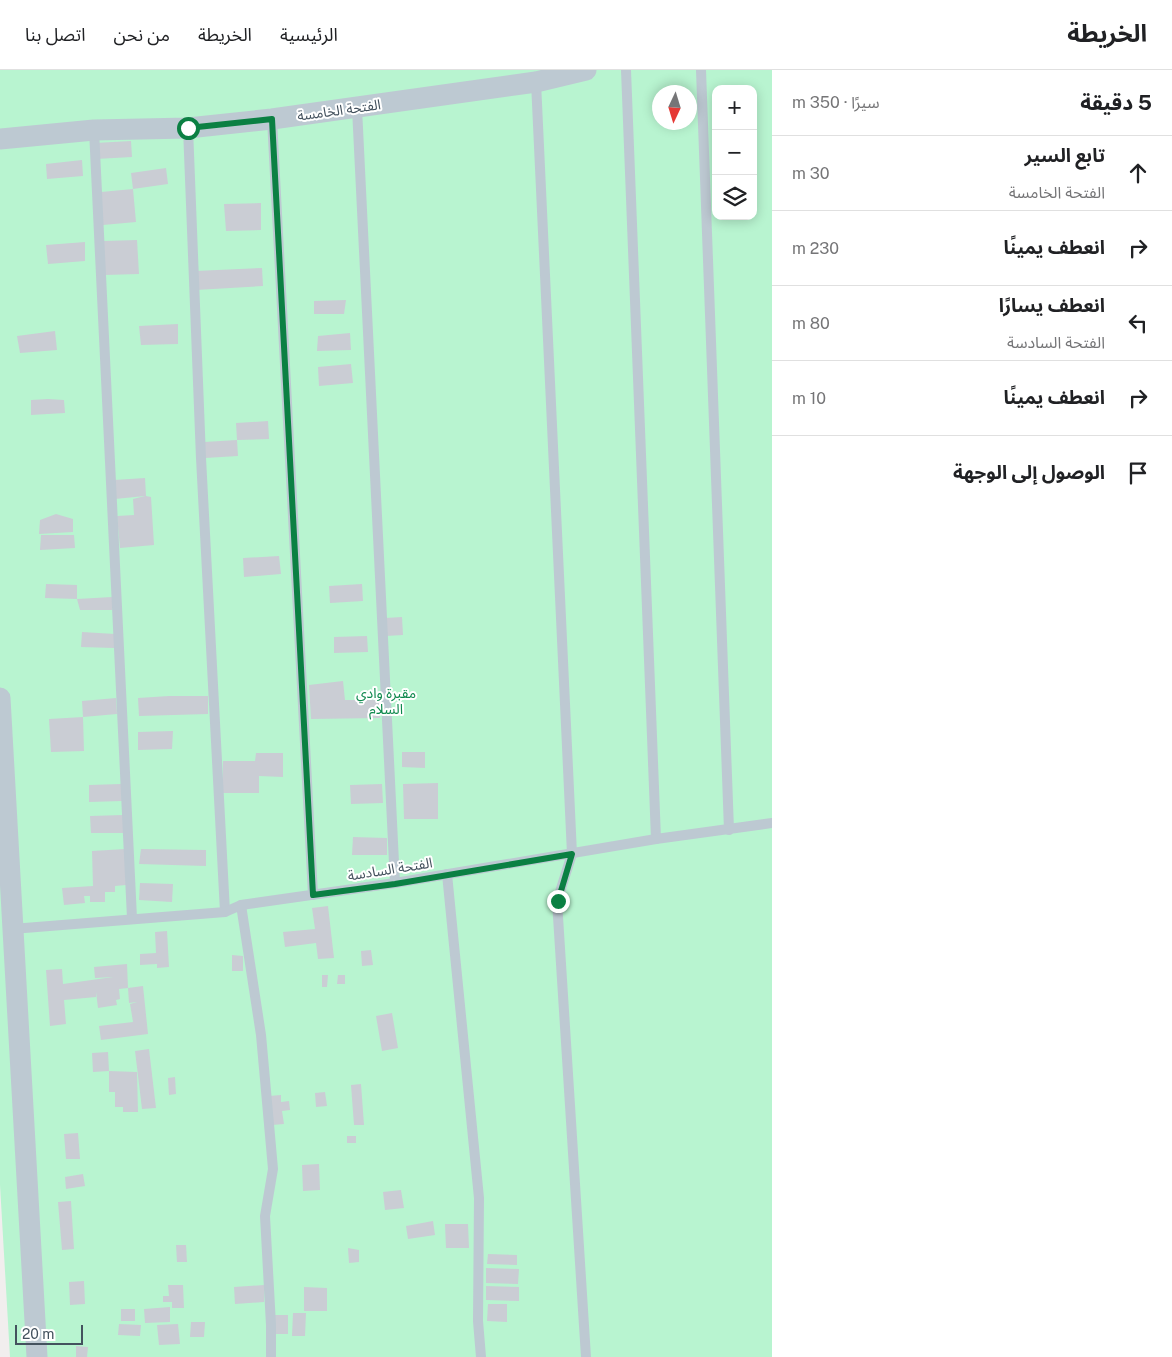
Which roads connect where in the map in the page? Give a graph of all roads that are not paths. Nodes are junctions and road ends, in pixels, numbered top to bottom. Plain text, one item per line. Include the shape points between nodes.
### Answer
1 (586, 70) edge
2 (626, 70) edge
3 (701, 70) edge
4 (536, 82) junction
5 (357, 108) junction
6 (272, 119) junction
7 (188, 128) junction
8 (94, 130) junction
9 (0, 139) edge
10 (0, 698) edge
11 (772, 824) edge
12 (729, 830) junction
13 (656, 839) junction
14 (572, 854) junction
15 (447, 874) junction
16 (395, 884) junction
17 (313, 895) junction
18 (241, 905) junction
19 (225, 912) junction
20 (132, 918) junction
21 (12, 929) junction
22 (37, 1357) edge
23 (271, 1357) edge
24 (481, 1357) edge
25 (586, 1357) edge

1 - 4 street, الفتحة الخامسة
2 - 13 lane
3 - 12 lane
4 - 5 street, الفتحة الخامسة
4 - 14 lane
5 - 6 street, الفتحة الخامسة
5 - 16 lane
6 - 7 street, الفتحة الخامسة
6 - 17 lane
7 - 8 street, الفتحة الخامسة
7 - 19 lane via 201,458
8 - 9 street, الفتحة الخامسة
8 - 20 lane
10 - 21 street
11 - 12 lane, الفتحة السادسة
12 - 13 lane, الفتحة السادسة
13 - 14 lane, الفتحة السادسة
14 - 15 lane, الفتحة السادسة
14 - 25 lane via 558,901
15 - 16 lane, الفتحة السادسة
15 - 24 lane via 479,1198 478,1321
16 - 17 lane, الفتحة السادسة
17 - 18 lane, الفتحة السادسة
18 - 19 lane, الفتحة السادسة
18 - 23 lane via 258,1010 273,1169 265,1216
19 - 20 lane, الفتحة السادسة
20 - 21 lane, الفتحة السادسة
21 - 22 street

